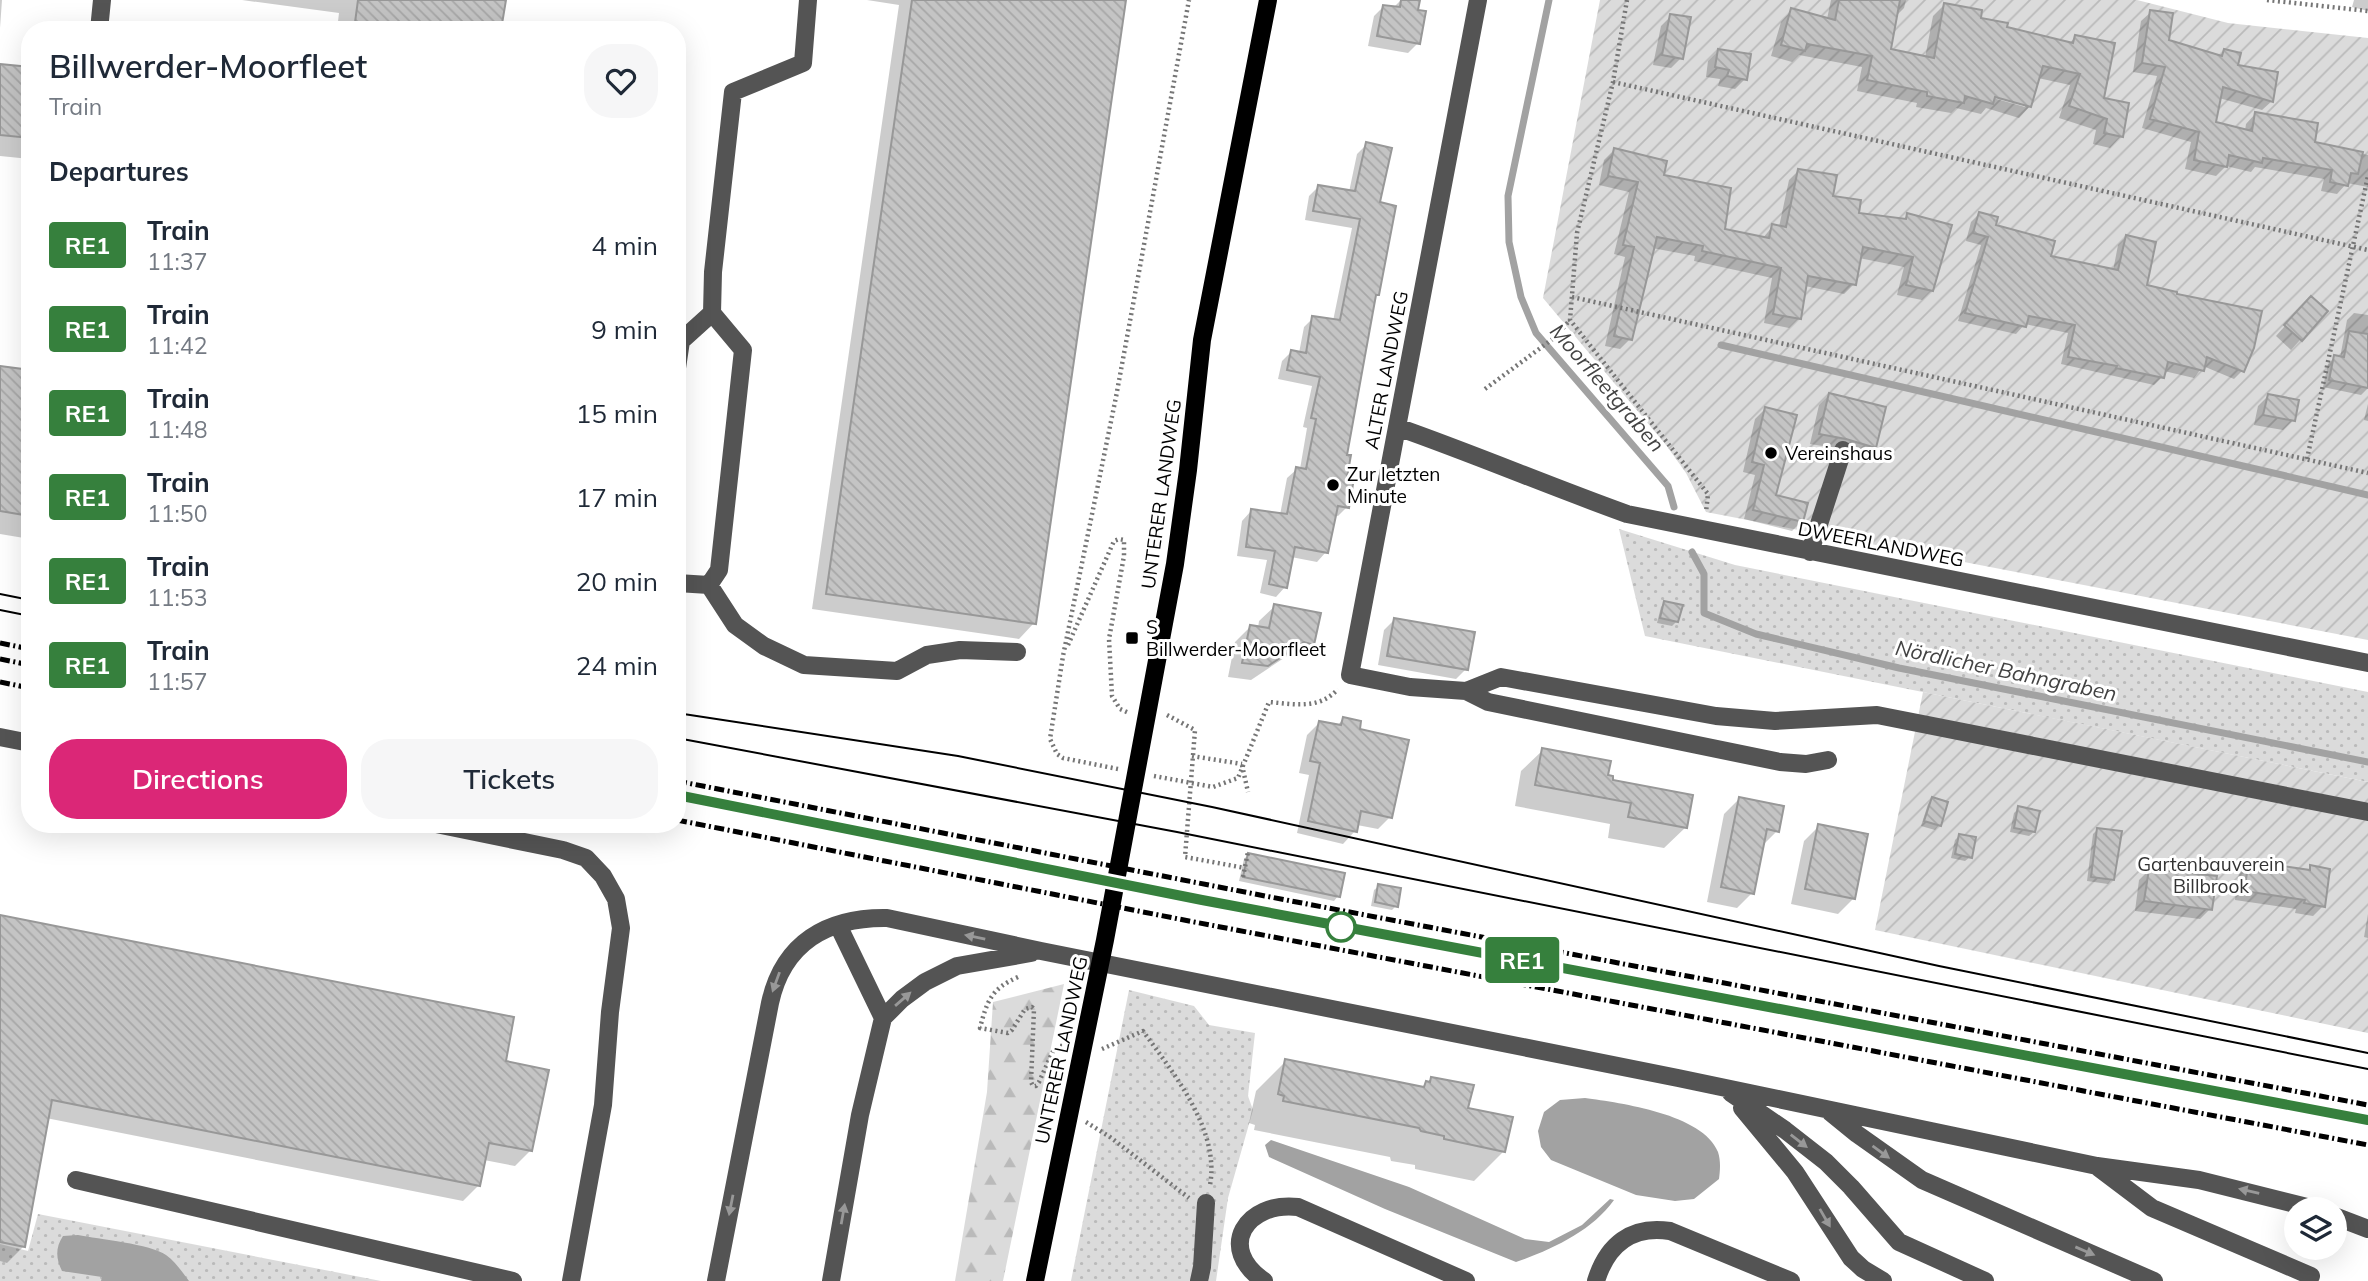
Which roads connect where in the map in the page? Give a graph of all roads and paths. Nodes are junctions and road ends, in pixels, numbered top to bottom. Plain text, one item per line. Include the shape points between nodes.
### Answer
1 (102, 0) edge
2 (808, 0) edge
3 (1189, 0) edge
4 (1268, 0) edge
5 (1478, 0) edge
6 (1627, 0) edge
7 (2267, 0) edge
8 (2368, 10) edge
9 (100, 21) edge
10 (1613, 82) junction
11 (2368, 176) edge
12 (2353, 247) junction
13 (2368, 250) edge
14 (1572, 296) junction
15 (712, 313) junction
16 (1570, 320) junction
17 (686, 336) edge
18 (1485, 389) dead end
19 (1397, 427) junction
20 (1843, 450) dead end
21 (2307, 459) junction
22 (2368, 473) edge
23 (1704, 531) junction
24 (1810, 552) junction
25 (686, 584) edge
26 (709, 585) junction
27 (1017, 652) dead end
28 (1063, 656) junction
29 (2368, 663) edge
30 (1350, 675) junction
31 (1466, 691) junction
32 (1145, 725) junction
33 (1051, 733) dead end
34 (0, 737) edge
35 (21, 741) edge
36 (1191, 758) junction
37 (1828, 760) dead end
38 (1242, 764) junction
39 (1248, 792) dead end
40 (2368, 812) edge
41 (480, 833) edge
42 (1248, 852) dead end
43 (1245, 868) junction
44 (1243, 877) dead end
45 (838, 925) junction
46 (1041, 951) junction
47 (883, 1018) junction
48 (1083, 1047) junction
49 (1723, 1087) junction
50 (1071, 1106) junction
51 (1828, 1109) junction
52 (2097, 1166) junction
53 (76, 1180) dead end
54 (2284, 1201) edge
55 (1206, 1203) junction
56 (2347, 1221) edge
57 (2368, 1228) edge
58 (2311, 1276) dead end
59 (513, 1281) edge
60 (571, 1281) edge
61 (716, 1281) edge
62 (831, 1281) edge
63 (1035, 1281) edge
64 (1199, 1281) edge
65 (1264, 1281) edge
66 (1466, 1281) edge
67 (1595, 1281) edge
68 (1791, 1281) edge
69 (1883, 1281) edge
70 (1984, 1281) edge
71 (2154, 1281) edge

1 - 9 street
2 - 15 street via 803,63 733,92
3 - 28 path
4 - 32 main road, UNTERER LANDWEG via 1202,340 1175,564
5 - 19 street, ALTER LANDWEG
6 - 10 path
7 - 8 path
10 - 12 path
10 - 14 path via 1577,233
11 - 12 path
12 - 13 path
12 - 21 path
14 - 16 path
14 - 21 path
15 - 17 street
15 - 26 street via 743,350 719,570
16 - 18 path via 1554,338
16 - 23 path via 1708,494
19 - 23 street, DWEERLANDWEG via 1627,514
19 - 30 street, ALTER LANDWEG
20 - 24 street
21 - 22 path
23 - 24 street, DWEERLANDWEG
24 - 29 street, DWEERLANDWEG
25 - 26 street
26 - 27 street via 735,625 764,646 804,665 897,671 927,655 960,650
28 - 32 path via 1114,541 1124,540 1109,639 1112,696 1120,709
28 - 33 path
30 - 31 street via 1410,687
30 - 38 path via 1331,697 1318,704 1269,702
31 - 37 street via 1488,702 1780,762
31 - 40 street via 1501,677 1716,716 1775,721 1877,715
32 - 36 path via 1165,723 1167,713 1195,730
32 - 48 main road, UNTERER LANDWEG
34 - 35 street
36 - 38 path
36 - 43 path via 1185,857
38 - 39 path
41 - 60 street via 586,858 616,899 621,928 603,1105
42 - 43 path
43 - 44 path
46 -> 45 street via 887,918 855,919
45 - 47 street
45 -> 61 street via 791,954 778,974
47 -> 46 street via 925,982 957,966
46 - 48 path via 1029,972 997,989 987,1002 980,1028 1008,1033 1032,1006 1033,1086 1054,1049
46 - 49 street
62 -> 47 street via 860,1115
48 - 50 main road, UNTERER LANDWEG
48 - 55 path via 1100,1050 1143,1031 1179,1081 1208,1138 1213,1168
49 - 51 street
49 -> 69 street via 1795,1172 1851,1258
49 -> 70 street via 1826,1162 1899,1242
50 - 55 path via 1088,1125 1184,1196
50 - 63 main road, UNTERER LANDWEG
51 - 52 street
51 -> 71 street via 1922,1180
54 -> 52 street via 2199,1180
52 - 58 street via 2152,1208
53 - 59 street
55 - 64 street
56 - 57 street
65 - 66 street via 1244,1258 1240,1241 1249,1220 1284,1205 1298,1207
67 - 68 street via 1614,1247 1654,1228

